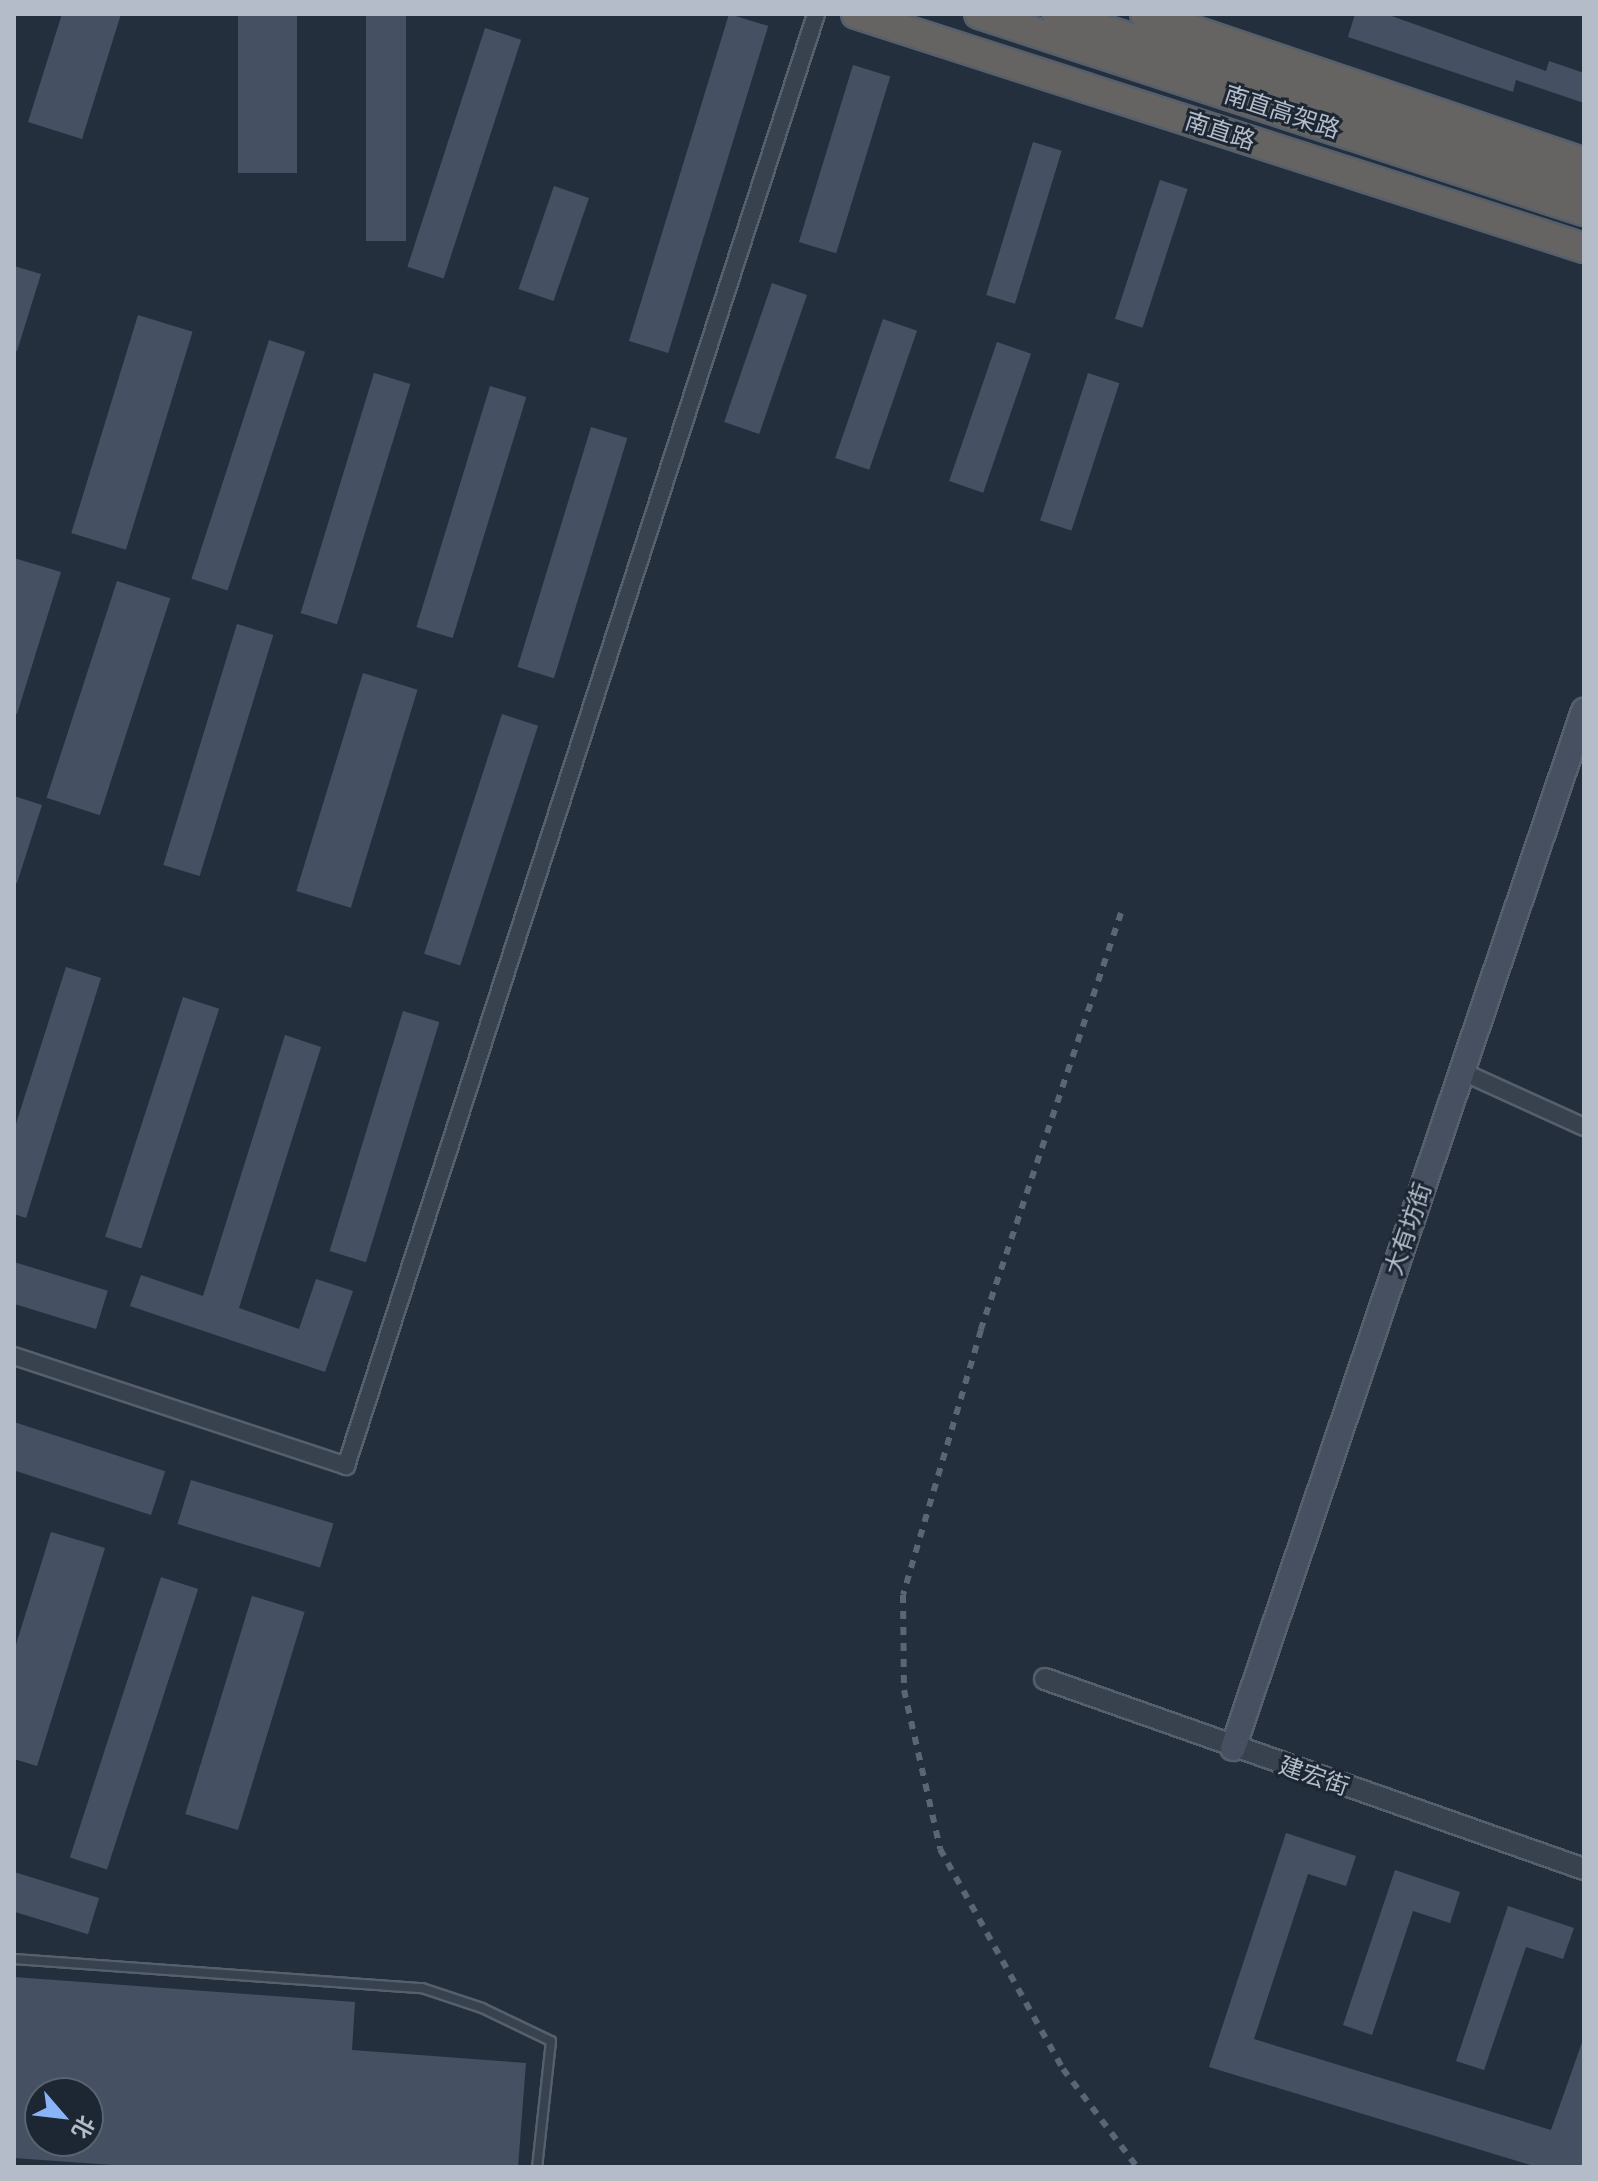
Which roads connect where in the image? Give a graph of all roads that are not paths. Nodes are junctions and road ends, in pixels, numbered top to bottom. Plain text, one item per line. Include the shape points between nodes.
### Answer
1 (816, 14) edge
2 (856, 14) edge
3 (979, 14) edge
4 (1057, 14) edge
5 (1145, 14) edge
6 (1584, 163) edge
7 (1584, 186) edge
8 (1584, 211) edge
9 (1584, 248) edge
10 (1584, 711) edge
11 (1461, 1071) junction
12 (1584, 1127) edge
13 (14, 1356) edge
14 (1045, 1679) dead end
15 (1233, 1748) junction
16 (1584, 1869) edge
17 (14, 1959) edge
18 (537, 2167) edge

1 - 13 street via 346,1466
2 - 9 highway, 南直路
3 - 8 highway, 南直高架路
4 - 7 highway, 南直高架路
5 - 6 highway
10 - 11 main road, 大有坊街
11 - 12 street
11 - 15 main road, 大有坊街
14 - 15 street, 建宏街
15 - 16 street, 建宏街
17 - 18 lane via 422,1988 482,2008 551,2041

